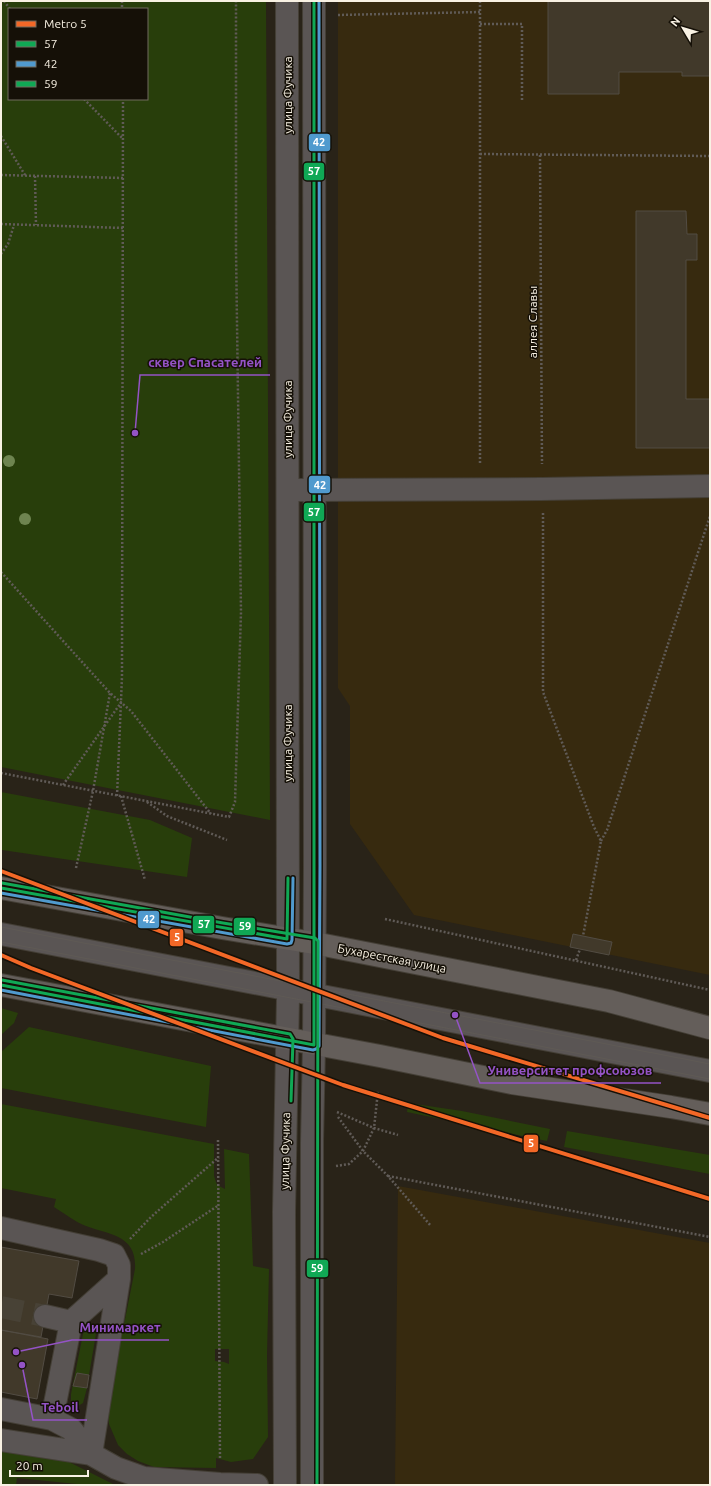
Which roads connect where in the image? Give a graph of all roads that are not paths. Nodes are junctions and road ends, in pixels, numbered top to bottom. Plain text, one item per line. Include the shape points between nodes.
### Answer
1 (287, 1) edge
2 (314, 1) edge
3 (710, 486) edge
4 (287, 490) junction
5 (314, 490) junction
6 (1, 888) edge
7 (1, 934) edge
8 (287, 939) junction
9 (314, 943) junction
10 (1, 985) edge
11 (288, 990) junction
12 (314, 995) junction
13 (710, 1028) edge
14 (288, 1039) junction
15 (314, 1044) junction
16 (710, 1071) edge
17 (710, 1114) edge
18 (1, 1228) edge
19 (119, 1279) junction
20 (44, 1316) tunnel mouth
21 (71, 1322) junction
22 (1, 1409) edge
23 (52, 1419) junction
24 (1, 1440) edge
25 (91, 1454) junction
26 (257, 1485) edge
27 (285, 1485) edge
28 (312, 1485) edge

1 - 4 street, улица Фучика
2 - 5 street
3 - 5 street
4 - 5 street
4 - 8 street, улица Фучика
5 - 9 street
6 - 8 main road, Бухарестская улица
7 - 11 street
8 - 9 main road, Бухарестская улица
8 - 11 street, улица Фучика
9 - 12 street
9 - 13 main road, Бухарестская улица via 609,1001
10 - 14 main road
11 - 12 street
11 - 14 street, улица Фучика
12 - 15 street
12 - 16 street
14 - 15 main road
14 - 27 street, улица Фучика via 284,1212
15 - 17 main road via 512,1084
15 - 28 street
18 - 19 street via 114,1255 119,1265
19 - 21 street
19 - 25 street
20 - 21 street
21 - 23 street
22 - 23 street
23 - 25 street via 72,1429
24 - 25 street
25 - 26 street via 123,1471 144,1478

